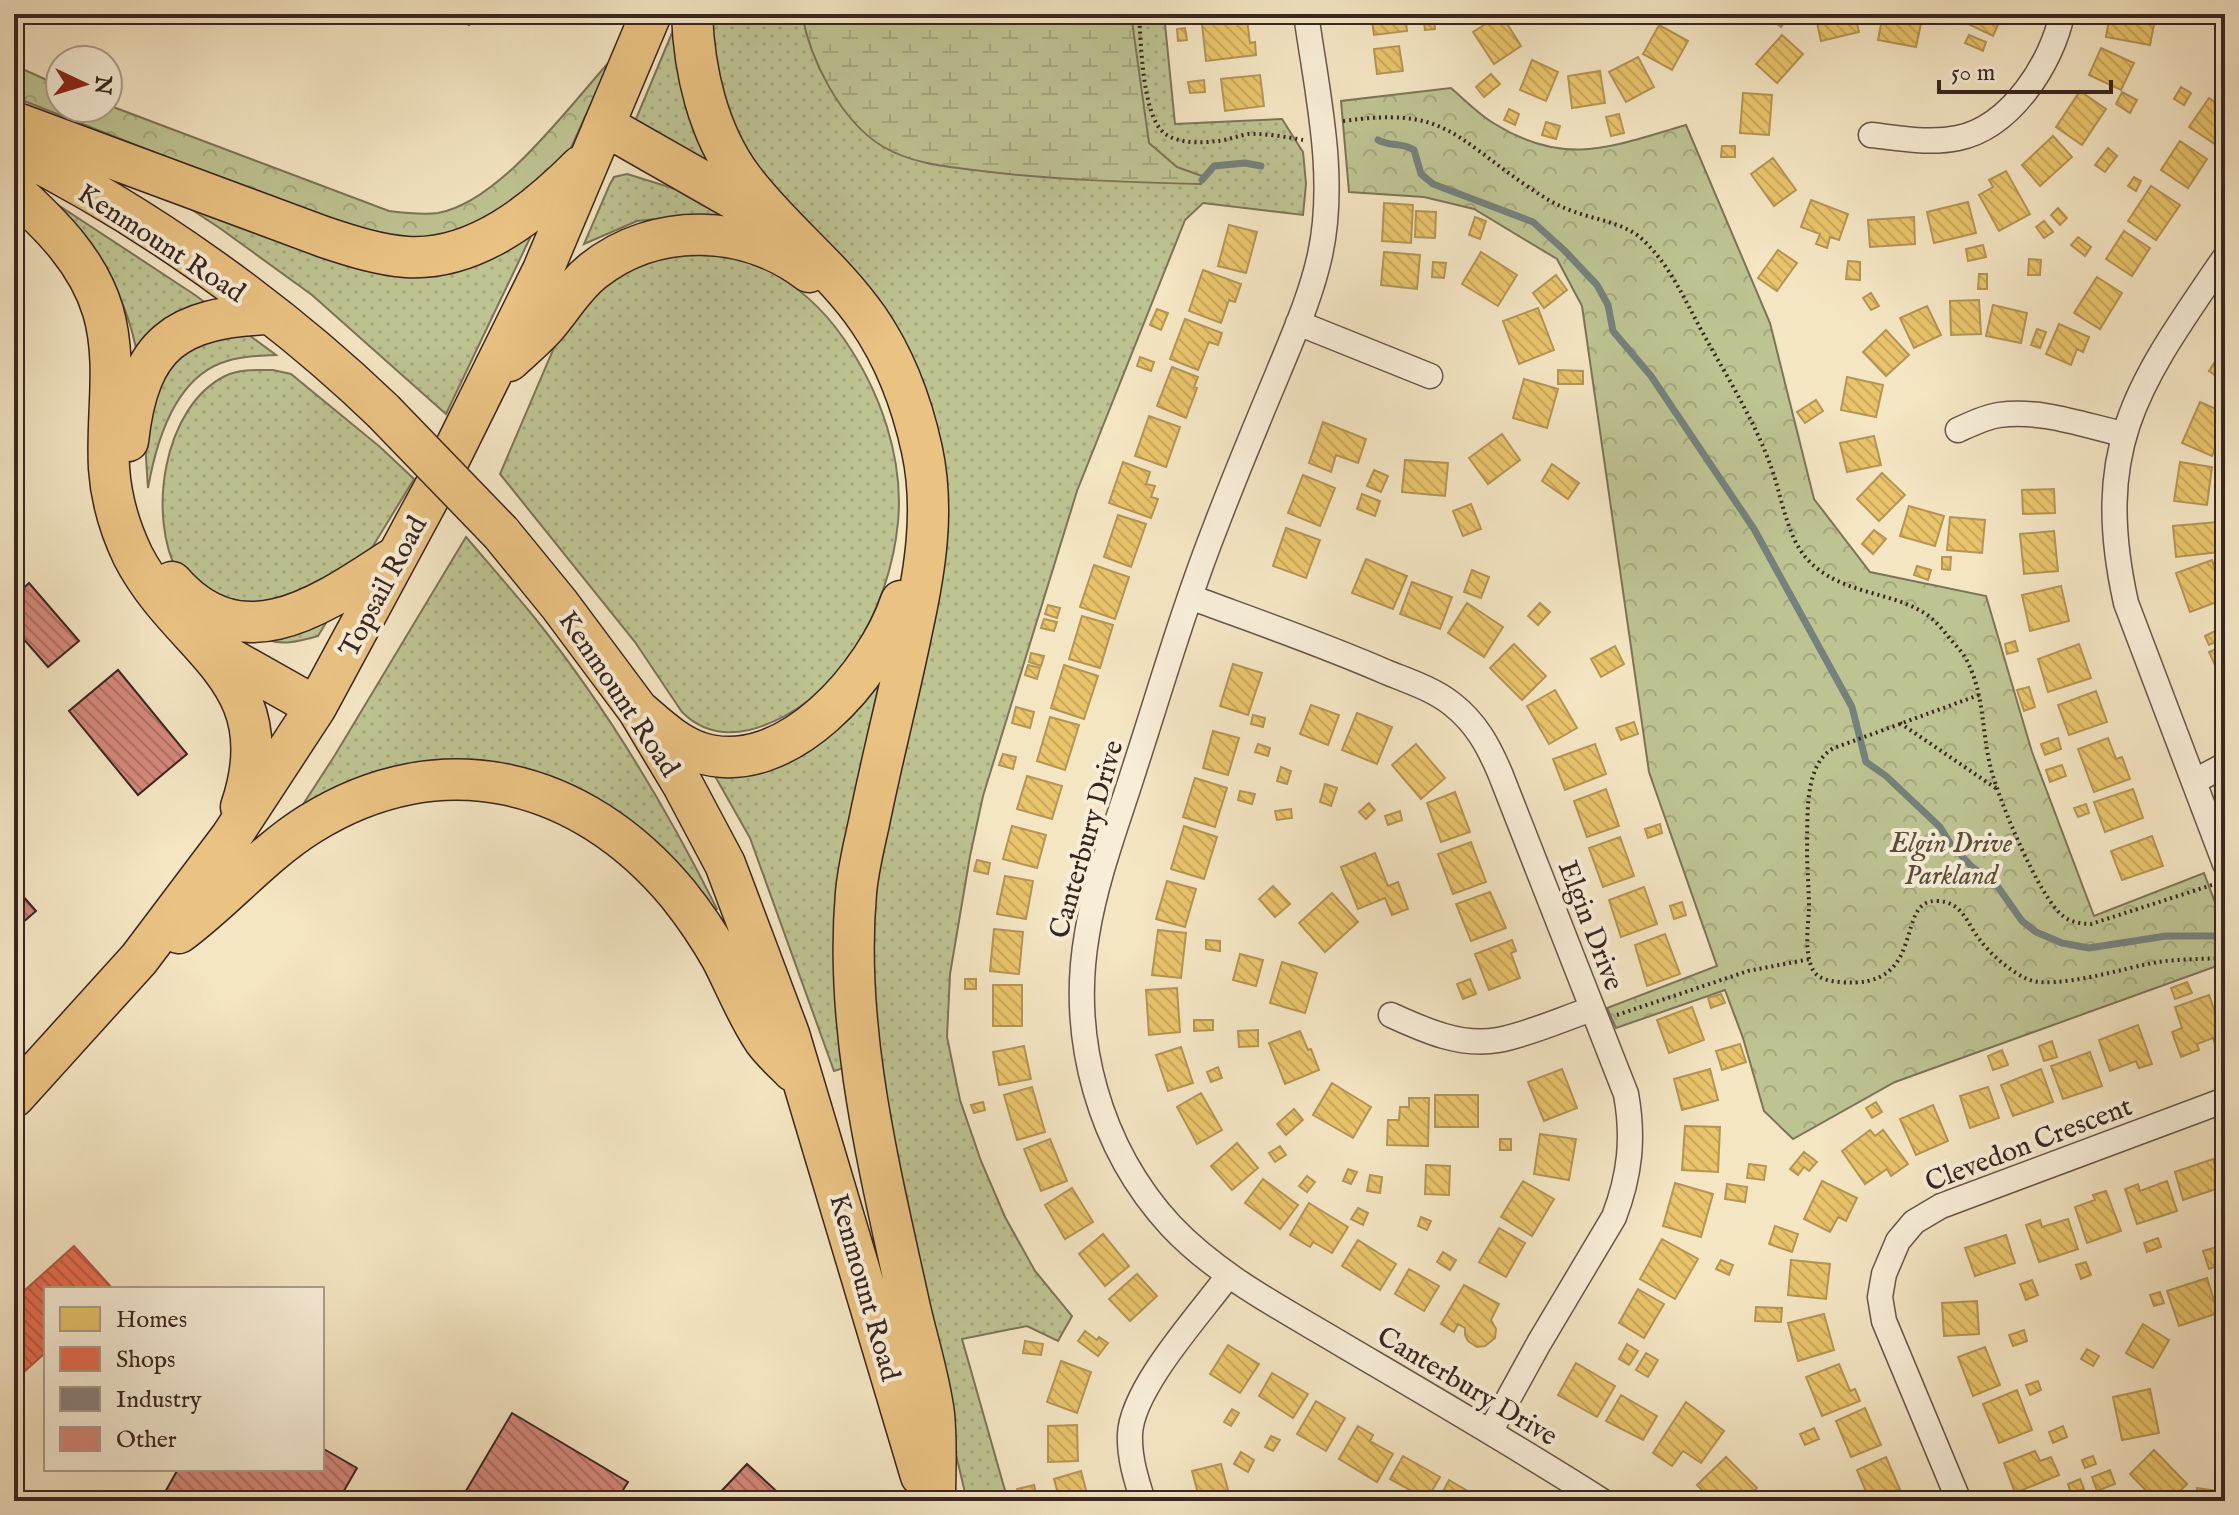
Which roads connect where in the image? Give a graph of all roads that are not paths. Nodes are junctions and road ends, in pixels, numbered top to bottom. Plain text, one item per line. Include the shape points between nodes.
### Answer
1 (651, 14) edge
2 (692, 14) edge
3 (1306, 14) edge
4 (2062, 14) edge
5 (14, 122) edge
6 (1871, 135) dead end
7 (597, 141) junction
8 (14, 150) edge
9 (14, 191) edge
10 (795, 237) junction
11 (2225, 257) edge
12 (271, 314) junction
13 (1298, 323) junction
14 (1430, 376) dead end
15 (489, 380) junction
16 (1958, 430) dead end
17 (2123, 434) junction
18 (398, 555) junction
19 (1190, 597) junction
20 (193, 632) junction
21 (316, 707) junction
22 (638, 710) junction
23 (2225, 765) edge
24 (2195, 781) junction
25 (231, 837) junction
26 (2225, 864) edge
27 (139, 959) junction
28 (1391, 1015) dead end
29 (1595, 1016) junction
30 (806, 1087) junction
31 (14, 1097) edge
32 (2225, 1100) edge
33 (1228, 1276) junction
34 (1490, 1432) junction
35 (929, 1501) edge
36 (935, 1501) edge
37 (1143, 1501) edge
38 (1602, 1501) edge
39 (1959, 1501) edge

1 - 7 main road, Topsail Road
2 - 10 main road via 697,67 716,130 740,175
3 - 13 street, Canterbury Drive via 1327,197 1312,286
4 - 6 street via 2049,54 2031,82 1990,124 1961,137 1927,142
5 - 7 main road via 346,245 405,257 450,252 492,235 549,197
7 - 10 main road via 730,195
7 - 15 main road, Topsail Road
8 - 12 main road, Kenmount Road via 150,229
9 - 20 main road via 64,241 97,294 111,353 109,470 119,519 142,572
10 - 36 main road via 852,298 880,338 910,404 925,469 923,574 859,875 853,960 867,1095 934,1415
11 - 17 street via 2160,353
12 - 18 main road via 216,318 186,328 163,346 147,371 126,450 132,505 149,549 193,602 226,618 254,622 282,620 314,608
12 - 22 main road, Kenmount Road, bridge via 383,411 501,533
13 - 14 street
13 - 19 street, Canterbury Drive
15 - 18 main road, Topsail Road
15 - 22 main road via 604,264 661,239 717,235 768,247 811,273 846,309 888,383 910,458 912,544 896,614 862,673 799,733 740,756 690,748
16 - 17 street via 2016,414
17 - 24 street via 2113,492 2117,563 2139,643
18 - 21 main road, Topsail Road
19 - 29 street, Elgin Drive via 1423,688 1469,720 1500,773
19 - 33 street, Canterbury Drive via 1093,903 1082,966 1083,1025 1099,1102 1120,1154 1170,1225
20 - 21 main road via 222,655
20 - 25 main road via 233,684 251,728 251,777
21 - 25 main road, Topsail Road
22 - 30 main road, Kenmount Road via 725,864
23 - 24 street
24 - 26 street
25 - 27 main road, Topsail Road
27 - 30 main road via 195,921 309,824 337,808 420,782 500,782 577,809 643,857 693,915 765,1040
27 - 31 main road, Topsail Road
28 - 29 street via 1442,1035 1484,1041
29 - 34 street, Elgin Drive via 1626,1094 1631,1158 1623,1196 1603,1240
30 - 35 main road, Kenmount Road
32 - 39 street, Clevedon Crescent via 1941,1206 1914,1222 1898,1241 1881,1286 1884,1321
33 - 34 street, Canterbury Drive
33 - 37 street via 1137,1404 1131,1453
34 - 38 street, Canterbury Drive

